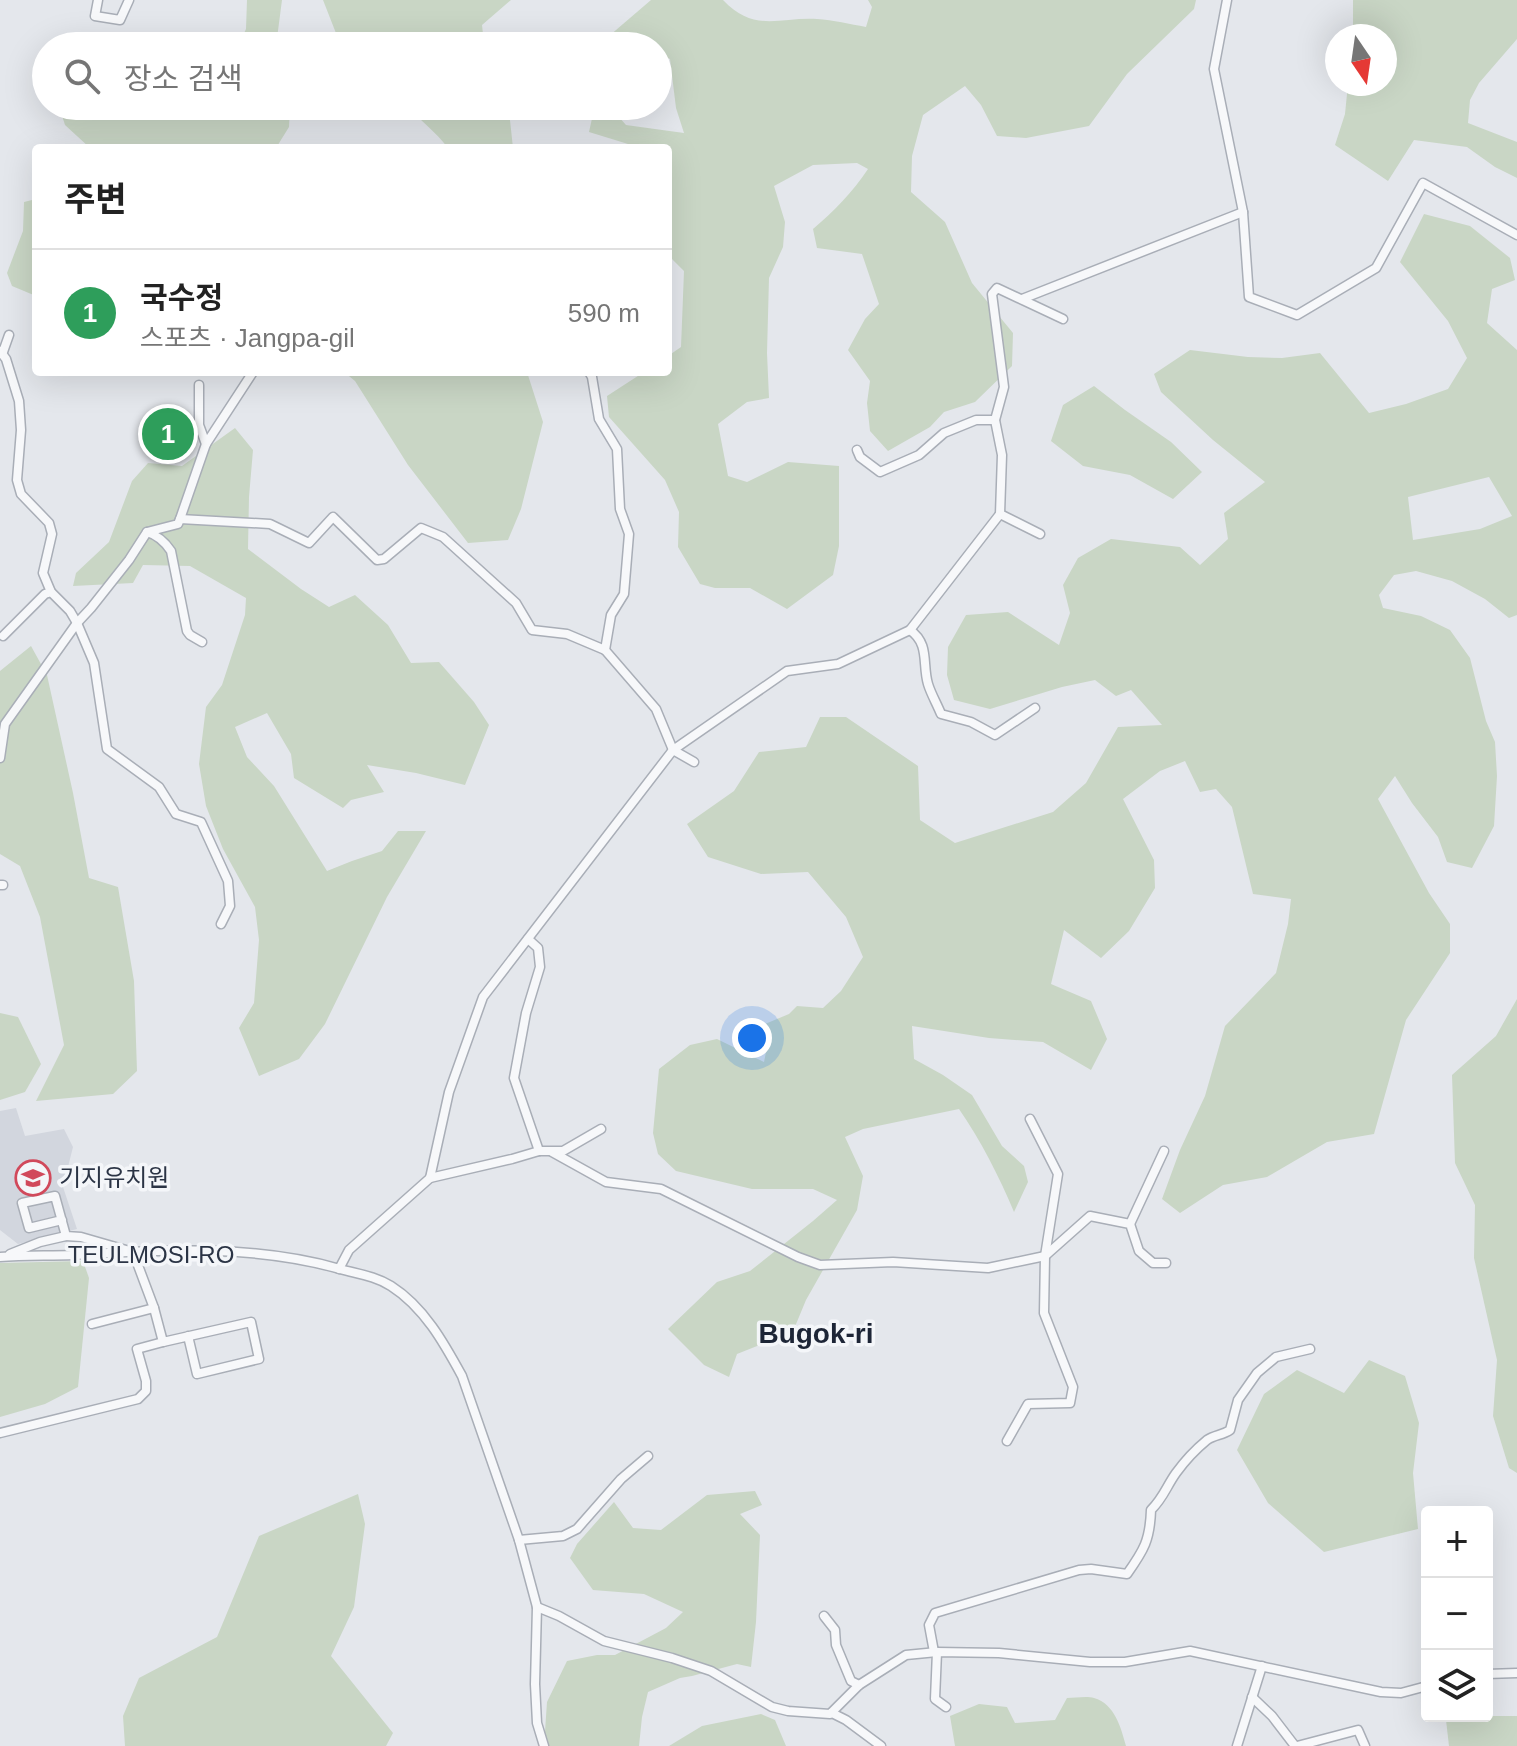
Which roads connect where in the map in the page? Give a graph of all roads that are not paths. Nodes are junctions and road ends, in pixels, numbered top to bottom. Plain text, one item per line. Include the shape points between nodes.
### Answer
1 (98, 0) edge
2 (129, 0) edge
3 (1227, 0) edge
4 (1243, 212) junction
5 (1517, 235) edge
6 (1022, 299) junction
7 (1063, 319) dead end
8 (9, 335) dead end
9 (1, 352) edge
10 (250, 376) edge
11 (591, 376) edge
12 (199, 385) dead end
13 (995, 420) junction
14 (206, 444) junction
15 (857, 450) dead end
16 (1000, 514) junction
17 (180, 519) junction
18 (147, 532) junction
19 (1040, 534) dead end
20 (51, 592) junction
21 (77, 623) junction
22 (910, 630) junction
23 (3, 636) dead end
24 (202, 642) dead end
25 (605, 650) junction
26 (1035, 708) dead end
27 (673, 750) junction
28 (0, 758) edge
29 (694, 762) dead end
30 (221, 924) dead end
31 (528, 939) junction
32 (1030, 1119) dead end
33 (601, 1129) dead end
34 (539, 1151) junction
35 (1164, 1151) dead end
36 (552, 1152) junction
37 (430, 1178) junction
38 (62, 1220) junction
39 (1130, 1224) junction
40 (66, 1236) junction
41 (133, 1252) junction
42 (1045, 1256) junction
43 (0, 1257) edge
44 (1166, 1263) dead end
45 (339, 1269) junction
46 (154, 1308) junction
47 (92, 1324) dead end
48 (188, 1336) junction
49 (163, 1342) junction
50 (1310, 1349) dead end
51 (0, 1433) edge
52 (1007, 1441) dead end
53 (648, 1456) dead end
54 (519, 1540) junction
55 (537, 1607) junction
56 (824, 1616) dead end
57 (936, 1652) junction
58 (1262, 1666) junction
59 (1517, 1673) edge
60 (1493, 1674) edge
61 (859, 1685) junction
62 (1421, 1688) edge
63 (1252, 1697) junction
64 (946, 1707) dead end
65 (832, 1713) junction
66 (544, 1746) edge
67 (881, 1746) edge
68 (1237, 1746) edge
69 (1296, 1746) edge
70 (1365, 1746) edge

1 - 2 street via 95,16 120,20
3 - 4 street via 1214,69
4 - 5 street via 1249,297 1297,315 1376,268 1423,183
4 - 6 street
6 - 7 street
6 - 13 street via 997,288 992,294 1004,387
8 - 9 street
9 - 20 street via 19,401 17,480 21,494 49,523 52,534 43,573
10 - 14 street
11 - 25 street via 599,419 617,449 620,509 629,534 624,594 611,615
12 - 14 street via 199,425
13 - 15 street via 976,420 944,433 919,455 880,472
13 - 16 street via 1002,455
14 - 17 street
16 - 19 street
16 - 22 street
17 - 18 street
17 - 25 street via 270,524 309,543 333,517 377,560 421,528 443,537 516,603 532,630 567,634
18 - 21 street
18 - 24 street via 171,551 187,631
20 - 21 street
20 - 23 street
21 - 28 street via 5,724
21 - 30 street via 94,663 107,749 159,787 176,814 201,822 228,881 230,906
22 - 26 street via 925,649 927,682 941,714 995,735
22 - 27 street via 838,664 787,671
25 - 27 street via 656,709
27 - 29 street
27 - 31 street
31 - 34 street via 538,948 540,967 514,1078
31 - 37 street via 483,997 449,1092
32 - 42 street via 1058,1174
33 - 36 street
34 - 36 street
34 - 37 street
35 - 39 street
36 - 42 street via 606,1182 661,1189 820,1265 893,1262 988,1268
37 - 45 street via 349,1250
38 - 38 street via 55,1196 22,1203 29,1228
38 - 40 street
39 - 42 street via 1090,1216
39 - 44 street via 1139,1251 1153,1263
40 - 41 street
40 - 43 street
41 - 43 street, TEULMOSI-RO
41 - 45 street, TEULMOSI-RO via 208,1250
41 - 46 street
42 - 52 street via 1044,1313 1073,1387 1070,1403 1028,1404
45 - 54 street, TEULMOSI-RO via 394,1288 416,1306 442,1341 462,1376
46 - 47 street
46 - 49 street
48 - 48 street via 251,1322 259,1359 197,1374
48 - 49 street
49 - 51 street via 137,1349 146,1381 146,1391 138,1399
50 - 57 street via 1276,1357 1257,1373 1238,1400 1230,1430 1193,1454 1151,1510 1149,1536 1127,1574 1079,1570 935,1613 929,1625
53 - 54 street via 577,1529 563,1536
54 - 55 street, TEULMOSI-RO
55 - 65 street via 604,1641 711,1671 772,1707
55 - 66 street, TEULMOSI-RO via 535,1684
56 - 61 street via 835,1630 851,1681
57 - 58 street via 1125,1662 1190,1651
57 - 61 street via 906,1655
57 - 64 street via 935,1699
58 - 62 street via 1381,1692
58 - 63 street
59 - 60 street
61 - 65 street
63 - 68 street
63 - 69 street
65 - 67 street
69 - 70 street via 1358,1730

